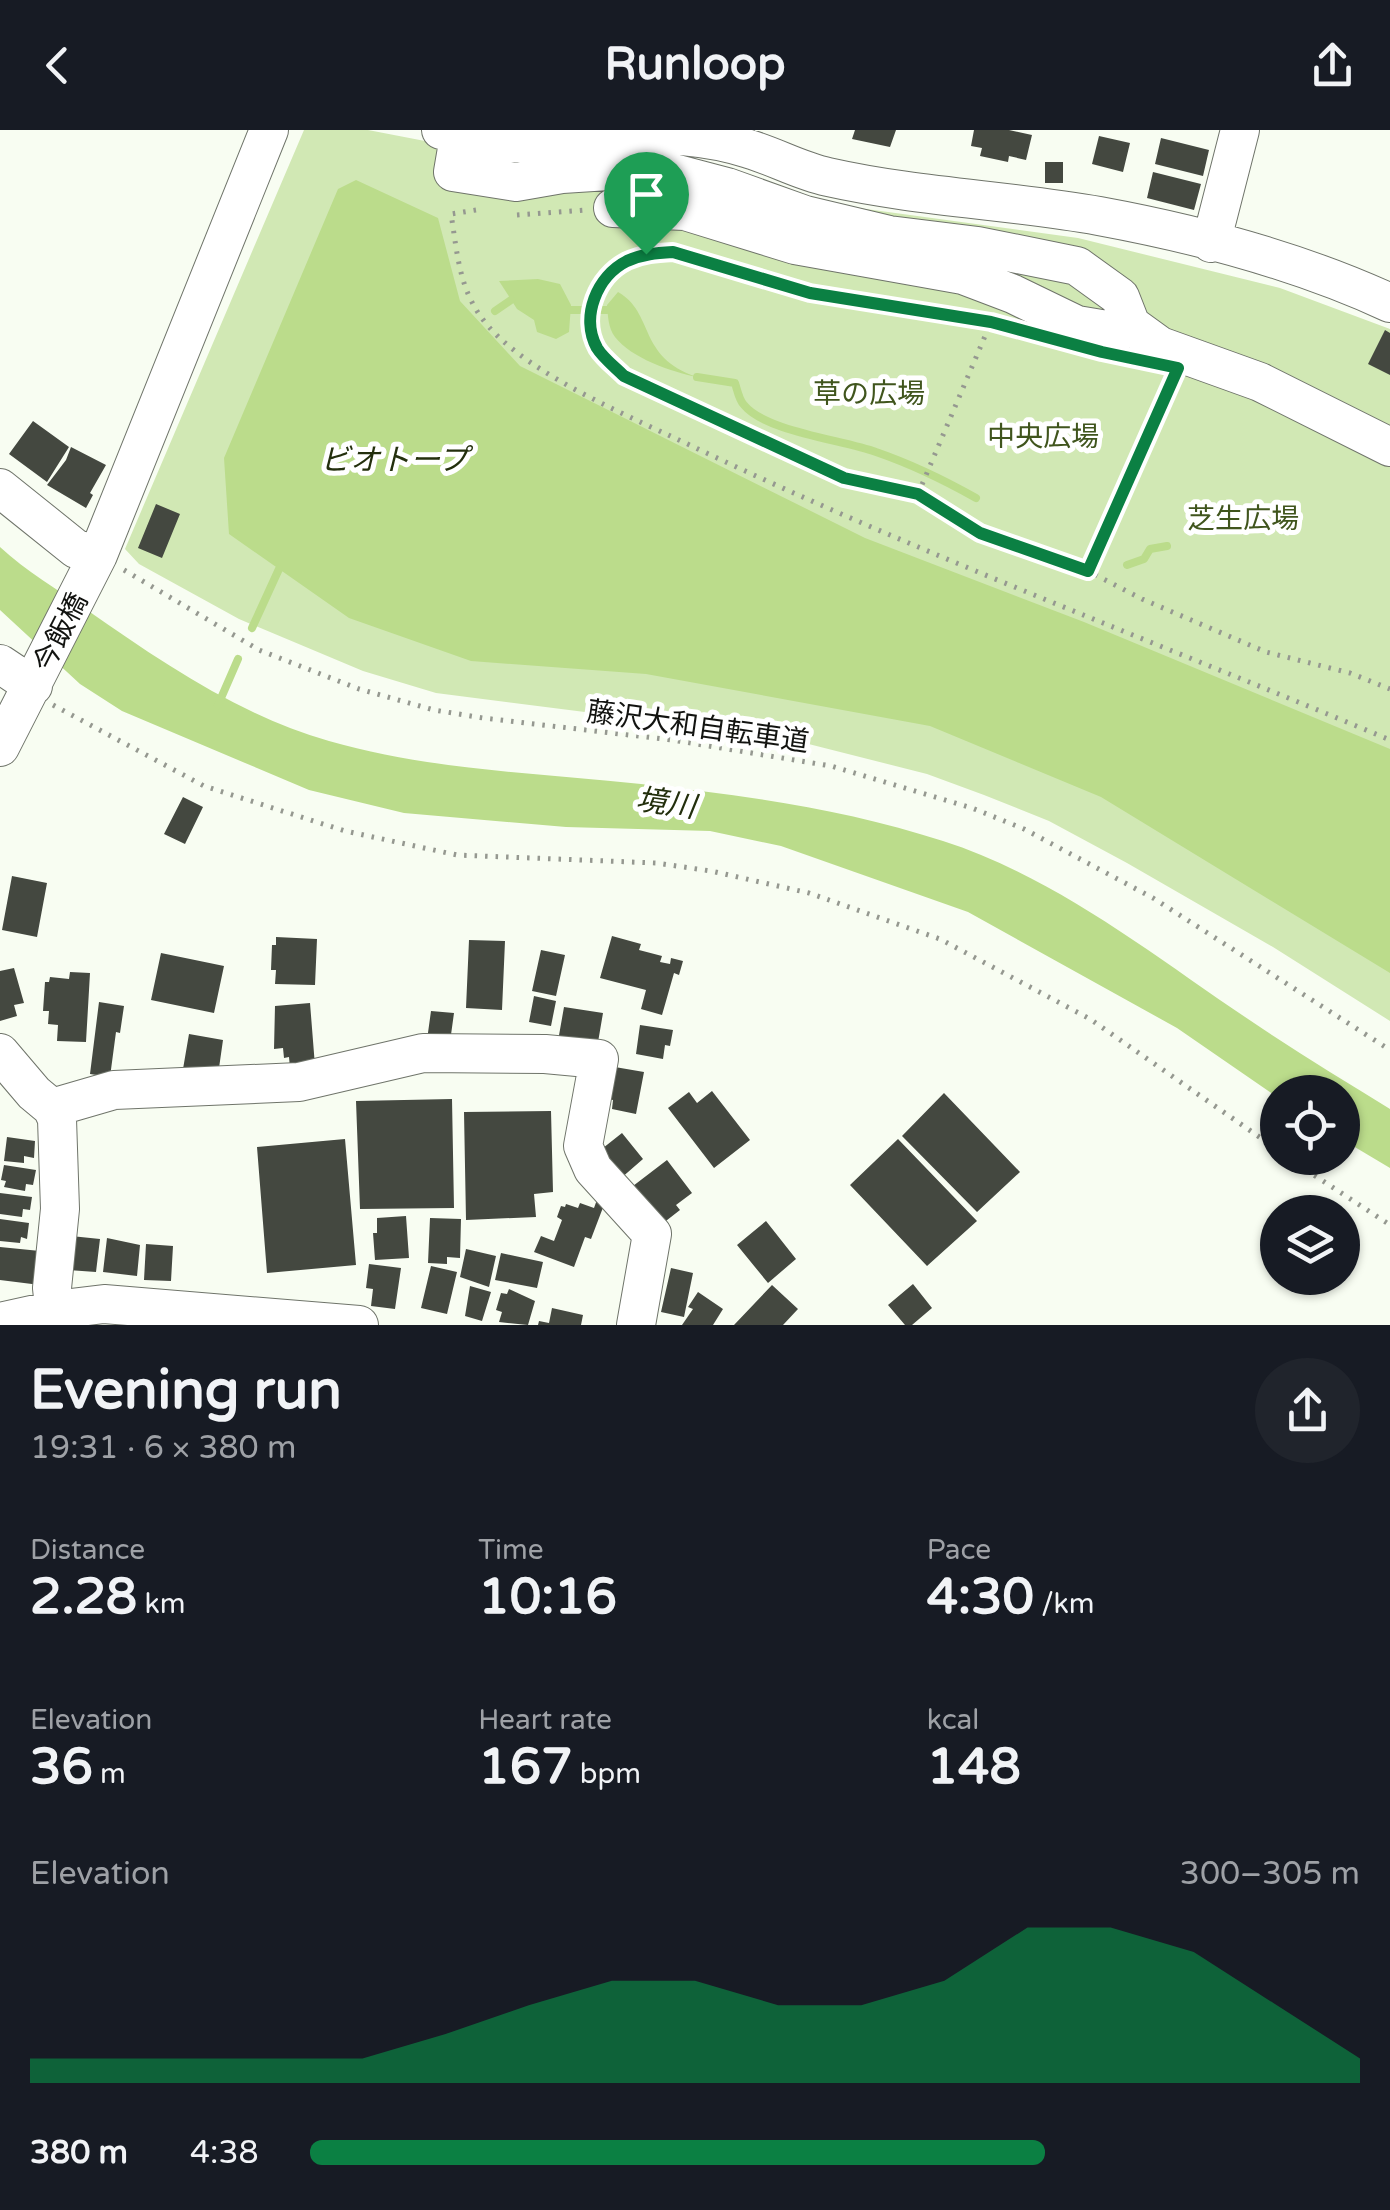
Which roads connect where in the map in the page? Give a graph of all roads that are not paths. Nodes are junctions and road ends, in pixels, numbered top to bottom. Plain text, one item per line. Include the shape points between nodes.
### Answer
1 (269, 130) edge
2 (1240, 130) edge
3 (450, 133) edge
4 (613, 208) road end
5 (1211, 243) junction
6 (1390, 303) edge
7 (1131, 325) junction
8 (1390, 446) edge
9 (0, 488) edge
10 (93, 567) junction
11 (0, 664) edge
12 (31, 689) junction
13 (0, 746) edge
14 (0, 1053) edge
15 (52, 1108) junction
16 (55, 1318) edge
17 (0, 1322) edge
18 (359, 1325) edge
19 (636, 1325) edge

1 - 10 street, 今飯橋
2 - 5 street
3 - 5 street via 511,144 656,133 694,137 826,177 1100,216
3 - 7 street via 452,172 516,182 654,168 889,235 1078,266 1120,298
4 - 7 street via 685,211 794,246 963,274 1077,325 1119,332
5 - 6 street via 1334,277
7 - 8 street via 1160,346 1260,382
9 - 10 street
10 - 12 street, 今飯橋
11 - 12 street
12 - 13 street, 今飯橋
14 - 15 street
15 - 16 street via 60,1209
15 - 19 street via 114,1090 299,1082 424,1054 599,1059 583,1146 593,1169 652,1234
16 - 17 street
16 - 18 street via 104,1304

